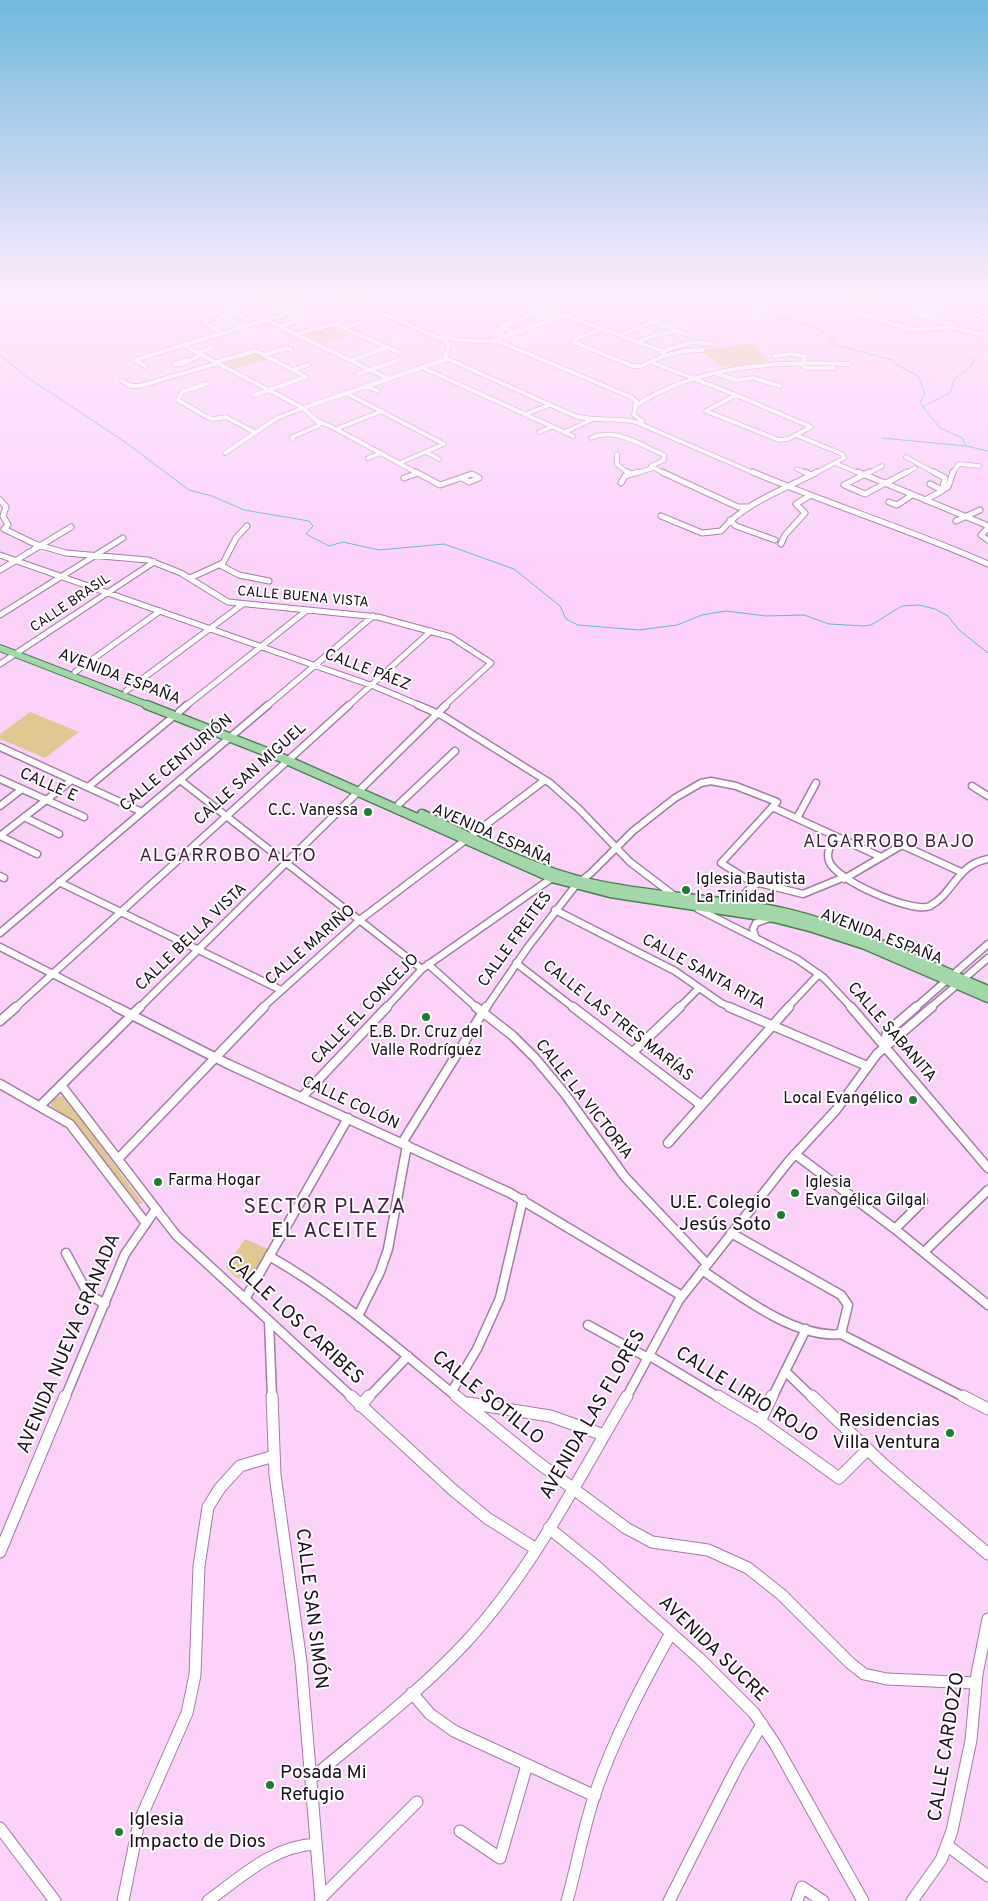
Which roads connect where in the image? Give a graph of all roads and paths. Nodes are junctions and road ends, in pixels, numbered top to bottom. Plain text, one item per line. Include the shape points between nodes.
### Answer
1 (123, 382) edge
2 (154, 382) edge
3 (253, 382) edge
4 (293, 382) edge
5 (378, 382) edge
6 (454, 382) edge
7 (497, 382) edge
8 (594, 382) edge
9 (687, 382) edge
10 (701, 382) edge
11 (765, 382) edge
12 (206, 384) dead end
13 (366, 386) junction
14 (780, 386) dead end
15 (269, 390) junction
16 (378, 391) dead end
17 (346, 393) junction
18 (254, 395) dead end
19 (737, 395) junction
20 (549, 405) junction
21 (635, 406) junction
22 (303, 408) junction
23 (382, 411) junction
24 (526, 414) junction
25 (720, 417) junction
26 (316, 420) junction
27 (591, 420) junction
28 (710, 421) dead end
29 (552, 427) junction
30 (336, 429) junction
31 (539, 432) dead end
32 (565, 432) junction
33 (256, 433) junction
34 (796, 435) junction
35 (573, 436) dead end
36 (591, 438) dead end
37 (293, 439) dead end
38 (426, 452) junction
39 (226, 453) dead end
40 (381, 453) junction
41 (617, 454) dead end
42 (906, 456) dead end
43 (368, 458) dead end
44 (439, 459) dead end
45 (834, 463) junction
46 (400, 464) junction
47 (882, 466) dead end
48 (979, 466) dead end
49 (653, 468) junction
50 (915, 468) dead end
51 (797, 469) dead end
52 (418, 473) junction
53 (630, 474) junction
54 (811, 475) junction
55 (863, 475) junction
56 (404, 478) dead end
57 (462, 478) dead end
58 (621, 483) dead end
59 (884, 484) junction
60 (930, 484) dead end
61 (790, 486) junction
62 (942, 490) junction
63 (912, 495) junction
64 (809, 496) junction
65 (0, 500) edge
66 (925, 500) junction
67 (889, 502) dead end
68 (751, 507) junction
69 (980, 510) dead end
70 (661, 516) dead end
71 (964, 516) junction
72 (730, 520) junction
73 (956, 521) dead end
74 (247, 526) dead end
75 (71, 527) dead end
76 (2, 530) edge
77 (124, 538) dead end
78 (988, 540) edge
79 (41, 546) junction
80 (0, 555) edge
81 (92, 556) junction
82 (988, 559) edge
83 (16, 560) junction
84 (154, 562) junction
85 (988, 564) edge
86 (220, 565) junction
87 (0, 570) edge
88 (60, 576) junction
89 (190, 578) junction
90 (269, 582) dead end
91 (108, 593) junction
92 (243, 604) junction
93 (160, 611) junction
94 (306, 611) junction
95 (0, 615) edge
96 (373, 616) junction
97 (210, 629) junction
98 (432, 630) junction
99 (0, 643) edge
100 (261, 647) junction
101 (0, 648) edge
102 (18, 652) junction
103 (491, 663) joint
104 (0, 664) edge
105 (315, 666) junction
106 (75, 672) junction
107 (369, 685) junction
108 (126, 692) junction
109 (438, 713) junction
110 (177, 714) junction
111 (232, 736) junction
112 (0, 747) edge
113 (455, 751) dead end
114 (290, 758) junction
115 (0, 780) edge
116 (72, 780) junction
117 (180, 780) junction
118 (545, 780) junction
119 (816, 783) dead end
120 (972, 786) dead end
121 (88, 787) junction
122 (22, 789) junction
123 (360, 790) junction
124 (988, 796) edge
125 (46, 800) junction
126 (399, 804) junction
127 (775, 805) junction
128 (0, 806) edge
129 (142, 812) junction
130 (227, 816) junction
131 (24, 817) junction
132 (84, 817) dead end
133 (797, 818) junction
134 (60, 834) dead end
135 (0, 836) edge
136 (836, 836) junction
137 (467, 838) junction
138 (615, 847) junction
139 (37, 854) dead end
140 (881, 857) junction
141 (988, 859) edge
142 (287, 863) junction
143 (961, 872) junction
144 (552, 878) junction
145 (843, 878) junction
146 (59, 882) junction
147 (579, 883) junction
148 (755, 884) junction
149 (677, 897) junction
150 (734, 905) junction
151 (691, 906) junction
152 (555, 910) junction
153 (120, 912) junction
154 (774, 918) junction
155 (360, 920) junction
156 (0, 933) edge
157 (755, 936) junction
158 (988, 944) edge
159 (0, 947) edge
160 (199, 950) junction
161 (988, 958) edge
162 (516, 962) junction
163 (425, 967) junction
164 (52, 974) junction
165 (819, 974) junction
166 (950, 978) junction
167 (960, 982) junction
168 (699, 988) junction
169 (281, 990) junction
170 (988, 990) edge
171 (988, 998) edge
172 (482, 1012) junction
173 (132, 1016) junction
174 (0, 1021) edge
175 (770, 1026) junction
176 (884, 1046) junction
177 (633, 1052) junction
178 (212, 1056) junction
179 (867, 1066) junction
180 (0, 1084) edge
181 (62, 1085) junction
182 (302, 1097) junction
183 (701, 1105) junction
184 (40, 1106) junction
185 (348, 1118) junction
186 (668, 1143) dead end
187 (405, 1144) junction
188 (796, 1154) junction
189 (118, 1159) junction
190 (988, 1167) edge
191 (988, 1190) edge
192 (523, 1199) junction
193 (923, 1201) dead end
194 (156, 1209) junction
195 (145, 1222) junction
196 (895, 1229) junction
197 (731, 1233) junction
198 (924, 1252) junction
199 (66, 1253) dead end
200 (269, 1256) junction
201 (704, 1267) junction
202 (682, 1296) junction
203 (245, 1299) junction
204 (105, 1304) junction
205 (988, 1305) edge
206 (358, 1316) junction
207 (269, 1321) junction
208 (588, 1325) dead end
209 (806, 1329) junction
210 (841, 1334) junction
211 (408, 1356) junction
212 (649, 1357) junction
213 (785, 1371) junction
214 (452, 1391) junction
215 (468, 1403) junction
216 (360, 1406) junction
217 (988, 1409) edge
218 (760, 1421) junction
219 (604, 1436) junction
220 (867, 1450) junction
221 (274, 1456) junction
222 (573, 1490) junction
223 (549, 1528) junction
224 (536, 1549) junction
225 (0, 1552) edge
226 (988, 1554) edge
227 (988, 1619) edge
228 (671, 1633) junction
229 (984, 1659) edge
230 (976, 1683) junction
231 (412, 1693) junction
232 (762, 1724) junction
233 (527, 1765) junction
234 (311, 1779) junction
235 (595, 1796) junction
236 (418, 1802) dead end
237 (0, 1828) edge
238 (460, 1831) dead end
239 (316, 1844) junction
240 (948, 1846) junction
241 (988, 1876) edge
242 (321, 1900) edge
243 (55, 1901) edge
244 (123, 1901) edge
245 (208, 1901) edge
246 (567, 1901) edge
247 (669, 1901) edge
248 (797, 1901) edge
249 (822, 1901) edge
250 (863, 1901) edge
251 (912, 1901) edge

1 - 2 street via 131,386
3 - 15 street
4 - 15 street
5 - 13 street
6 - 24 street
7 - 20 street
8 - 21 street via 631,397 636,401
9 - 21 street via 648,397
10 - 19 street
11 - 14 street
12 - 33 street via 182,392 178,400 207,417 226,416
13 - 16 street
13 - 17 street
15 - 18 street
15 - 22 street
17 - 22 street
17 - 23 street
19 - 25 street via 706,409
19 - 34 street via 810,425
20 - 24 street
20 - 27 street
21 - 61 street via 634,413 640,420
22 - 26 street
22 - 33 street via 276,418
23 - 30 street
23 - 38 street via 443,442
24 - 29 street
25 - 28 street
25 - 34 street via 763,437 779,440
26 - 30 street
26 - 37 street via 320,424 318,426
27 - 32 street
27 - 61 street via 635,422
29 - 31 street
29 - 32 street
30 - 40 street
32 - 35 street
33 - 39 street
34 - 45 street via 844,456
36 - 49 street via 613,433 664,455 664,460 651,466
38 - 44 street
38 - 46 street
40 - 43 street
40 - 46 street
41 - 53 street via 617,464
42 - 62 street via 945,478
45 - 54 street
45 - 55 street
46 - 52 street
47 - 55 street
48 - 62 street via 959,464 948,487
49 - 53 street
49 - 68 street via 738,507
50 - 59 street
51 - 54 street
52 - 56 street
52 - 57 street via 440,484
53 - 58 street
54 - 61 street
55 - 59 street
55 - 59 street via 844,485 865,494
59 - 63 street
60 - 62 street
61 - 64 street
61 - 68 street
61 - 82 street
62 - 66 street
63 - 66 street
63 - 67 street via 897,505
64 - 72 street via 796,504 804,510 802,520 782,543 736,526
64 - 85 street
65 - 76 street, CALLE BUENA VISTA via 6,507 3,516 8,525
66 - 71 street
68 - 72 street
69 - 71 street
70 - 72 street via 702,533 721,531
71 - 73 street
71 - 78 street via 986,526 988,528 980,535
74 - 86 street via 238,534 226,560
75 - 79 street
76 - 79 street, CALLE BUENA VISTA
77 - 81 street
79 - 81 street, CALLE BUENA VISTA
79 - 83 street
80 - 83 street, CALLE PÁEZ
81 - 84 street, CALLE BUENA VISTA
81 - 88 street
83 - 87 street
83 - 88 street, CALLE PÁEZ
84 - 89 street, CALLE BUENA VISTA
84 - 91 street, CALLE BRASIL
86 - 89 street
86 - 90 street via 239,575
88 - 91 street, CALLE PÁEZ
88 - 95 street
89 - 92 street, CALLE BUENA VISTA via 224,601
91 - 93 street, CALLE PÁEZ
91 - 102 street, CALLE BRASIL
92 - 94 street, CALLE BUENA VISTA
92 - 97 street
93 - 97 street, CALLE PÁEZ
93 - 106 street
94 - 96 street, CALLE BUENA VISTA
94 - 100 street
96 - 98 street, CALLE BUENA VISTA
96 - 105 street, CALLE CENTURIÓN
97 - 100 street, CALLE PÁEZ
97 - 108 street
98 - 103 street, CALLE BUENA VISTA via 455,638
98 - 107 street, CALLE SAN MIGUEL
99 - 102 main road, AVENIDA ESPAÑA
100 - 105 street, CALLE PÁEZ
100 - 110 street
101 - 102 main road, AVENIDA ESPAÑA
102 - 104 street, CALLE BRASIL
102 - 106 main road, AVENIDA ESPAÑA
102 - 110 main road, AVENIDA ESPAÑA
103 - 109 street, CALLE BELLA VISTA
105 - 107 street, CALLE PÁEZ
105 - 111 street, CALLE CENTURIÓN
106 - 108 main road, AVENIDA ESPAÑA
107 - 109 street, CALLE PÁEZ
107 - 114 street, CALLE SAN MIGUEL
108 - 110 main road, AVENIDA ESPAÑA
109 - 118 street, CALLE PÁEZ
109 - 123 street, CALLE BELLA VISTA
110 - 111 main road, AVENIDA ESPAÑA
110 - 121 street
111 - 114 main road, AVENIDA ESPAÑA
111 - 117 street, CALLE CENTURIÓN
112 - 116 street
113 - 126 street
114 - 123 main road, AVENIDA ESPAÑA
114 - 130 street, CALLE SAN MIGUEL
115 - 122 street, CALLE E
116 - 121 street
116 - 125 street
117 - 129 street, CALLE CENTURIÓN
117 - 130 street, CALLE LA VICTORIA
118 - 137 street, CALLE MARIÑO
118 - 138 street, CALLE PÁEZ via 579,809
119 - 133 street
120 - 124 street
121 - 129 street
122 - 125 street, CALLE E
122 - 128 street
123 - 126 main road, AVENIDA ESPAÑA
123 - 137 main road, AVENIDA ESPAÑA
123 - 142 street, CALLE BELLA VISTA
125 - 131 street
125 - 132 street, CALLE E
126 - 137 main road, AVENIDA ESPAÑA
127 - 133 street, CALLE FREITES
127 - 138 street, CALLE FREITES via 736,787 702,782 666,805
127 - 148 street via 721,863
129 - 146 street, CALLE CENTURIÓN
130 - 142 street, CALLE LA VICTORIA
130 - 153 street, CALLE SAN MIGUEL
131 - 134 street
131 - 135 street
133 - 136 street, CALLE FREITES
135 - 139 street
136 - 140 street, CALLE FREITES
136 - 145 street via 827,858
137 - 144 main road, AVENIDA ESPAÑA
137 - 147 main road, AVENIDA ESPAÑA
137 - 155 street, CALLE MARIÑO
138 - 147 street, CALLE FREITES
138 - 149 street, CALLE PÁEZ via 637,869
140 - 143 street via 904,845
140 - 145 street
141 - 143 street via 979,860
142 - 155 street, CALLE LA VICTORIA
142 - 160 street, CALLE BELLA VISTA
143 - 145 street via 934,902 922,908
144 - 147 main road, AVENIDA ESPAÑA
144 - 163 street, CALLE EL CONCEJO
145 - 148 street via 803,894
146 - 153 street
146 - 156 street, CALLE CENTURIÓN
147 - 149 main road, AVENIDA ESPAÑA
147 - 151 main road, AVENIDA ESPAÑA via 624,896
147 - 152 street, CALLE FREITES
148 - 150 street
149 - 150 main road, AVENIDA ESPAÑA
150 - 166 main road, AVENIDA ESPAÑA via 775,911 829,925 876,942
151 - 154 main road, AVENIDA ESPAÑA
151 - 157 street, CALLE SABANITA
152 - 162 street, CALLE FREITES
152 - 168 street, CALLE SANTA RITA via 675,971
153 - 160 street
153 - 164 street, CALLE SAN MIGUEL
154 - 157 street via 756,924 753,929
154 - 166 main road, AVENIDA ESPAÑA via 848,939
155 - 163 street, CALLE LA VICTORIA
155 - 169 street, CALLE MARIÑO
157 - 165 street, CALLE SABANITA
158 - 166 street, AVENIDA LAS FLORES
159 - 164 street, CALLE COLÓN
160 - 169 street
160 - 173 street, CALLE BELLA VISTA
161 - 167 street, AVENIDA LAS FLORES
162 - 172 street, CALLE FREITES
162 - 177 street, CALLE LAS TRES MARÍAS
163 - 172 street, CALLE LA VICTORIA
163 - 182 street, CALLE EL CONCEJO
164 - 173 street, CALLE COLÓN
164 - 174 street, CALLE SAN MIGUEL
165 - 175 street
165 - 176 street, CALLE SABANITA
166 - 167 main road, AVENIDA ESPAÑA
166 - 176 street, AVENIDA LAS FLORES via 887,1032
167 - 170 main road, AVENIDA ESPAÑA
167 - 171 main road, AVENIDA ESPAÑA
167 - 176 street, AVENIDA LAS FLORES
168 - 175 street, CALLE SANTA RITA
168 - 177 street
169 - 178 street, CALLE MARIÑO
172 - 187 street, CALLE FREITES
172 - 201 street, CALLE LA VICTORIA via 535,1058 625,1177
173 - 178 street, CALLE COLÓN
173 - 181 street, CALLE BELLA VISTA
175 - 179 street, CALLE SANTA RITA
175 - 183 street
176 - 179 street, AVENIDA LAS FLORES
176 - 190 street, CALLE SABANITA
177 - 183 street, CALLE LAS TRES MARÍAS
178 - 182 street, CALLE COLÓN
178 - 189 street, CALLE MARIÑO
179 - 188 street, AVENIDA LAS FLORES via 832,1114
180 - 184 street
181 - 184 street, CALLE BELLA VISTA
181 - 189 street, CALLE LOS CARIBES
182 - 185 street, CALLE COLÓN
183 - 186 street
184 - 195 street via 70,1124
185 - 187 street, CALLE COLÓN
185 - 200 street
187 - 192 street, CALLE COLÓN
187 - 206 street, CALLE FREITES via 388,1249
188 - 196 street
188 - 197 street, AVENIDA LAS FLORES
189 - 194 street, CALLE LOS CARIBES
191 - 198 street
192 - 202 street, CALLE COLÓN
192 - 214 street via 500,1298 477,1349
193 - 196 street
194 - 195 street, AVENIDA NUEVA GRANADA
194 - 203 street, CALLE LOS CARIBES via 176,1235
195 - 204 street, AVENIDA NUEVA GRANADA via 125,1254
196 - 198 street
197 - 201 street, AVENIDA LAS FLORES
197 - 210 street via 841,1295 848,1305
198 - 205 street
199 - 204 street via 88,1294
200 - 203 street
200 - 206 street, CALLE SOTILLO via 309,1279
201 - 202 street, AVENIDA LAS FLORES
201 - 209 street, CALLE LA VICTORIA via 770,1313
202 - 212 street, AVENIDA LAS FLORES
203 - 207 street, CALLE LOS CARIBES
204 - 225 street, AVENIDA NUEVA GRANADA
206 - 211 street, CALLE SOTILLO
207 - 216 street, CALLE LOS CARIBES
207 - 221 street, CALLE SAN SIMÓN
208 - 212 street, CALLE LIRIO ROJO
209 - 210 street, CALLE LA VICTORIA via 833,1336
209 - 213 street
210 - 217 street
211 - 214 street, CALLE SOTILLO
211 - 216 street
212 - 218 street, CALLE LIRIO ROJO
212 - 219 street, AVENIDA LAS FLORES
213 - 218 street
213 - 220 street, CALLE LIRIO ROJO
214 - 215 street, CALLE SOTILLO
215 - 219 street via 550,1416
215 - 222 street, CALLE SOTILLO
216 - 224 street, CALLE LOS CARIBES via 476,1510
218 - 220 street, CALLE LIRIO ROJO via 839,1478
219 - 222 street, AVENIDA LAS FLORES
220 - 226 street, CALLE LIRIO ROJO
221 - 234 street, CALLE SAN SIMÓN via 301,1662
221 - 244 street via 240,1466 208,1507 199,1566 197,1656 191,1700 139,1822
222 - 223 street, AVENIDA LAS FLORES
222 - 230 street, CALLE SOTILLO via 626,1528 652,1542 708,1550 748,1568 782,1594 864,1674 887,1679
223 - 224 street, AVENIDA LAS FLORES
223 - 228 street, AVENIDA SUCRE
224 - 231 street, AVENIDA LAS FLORES via 489,1615 450,1659
227 - 229 street, CALLE CARDOZO
228 - 232 street, AVENIDA SUCRE via 740,1698
228 - 235 street via 635,1699
229 - 230 street, CALLE CARDOZO
230 - 240 street, CALLE CARDOZO via 974,1718 962,1789
231 - 233 street via 440,1723
231 - 234 street, AVENIDA LAS FLORES
232 - 247 street
232 - 250 street, AVENIDA SUCRE
233 - 235 street
233 - 238 street via 500,1858
234 - 239 street, CALLE SAN SIMÓN
235 - 246 street
236 - 242 street
237 - 243 street
239 - 242 street, CALLE SAN SIMÓN
239 - 245 street via 304,1843 287,1848
240 - 241 street
240 - 251 street, CALLE CARDOZO via 936,1869
248 - 249 street via 802,1887

